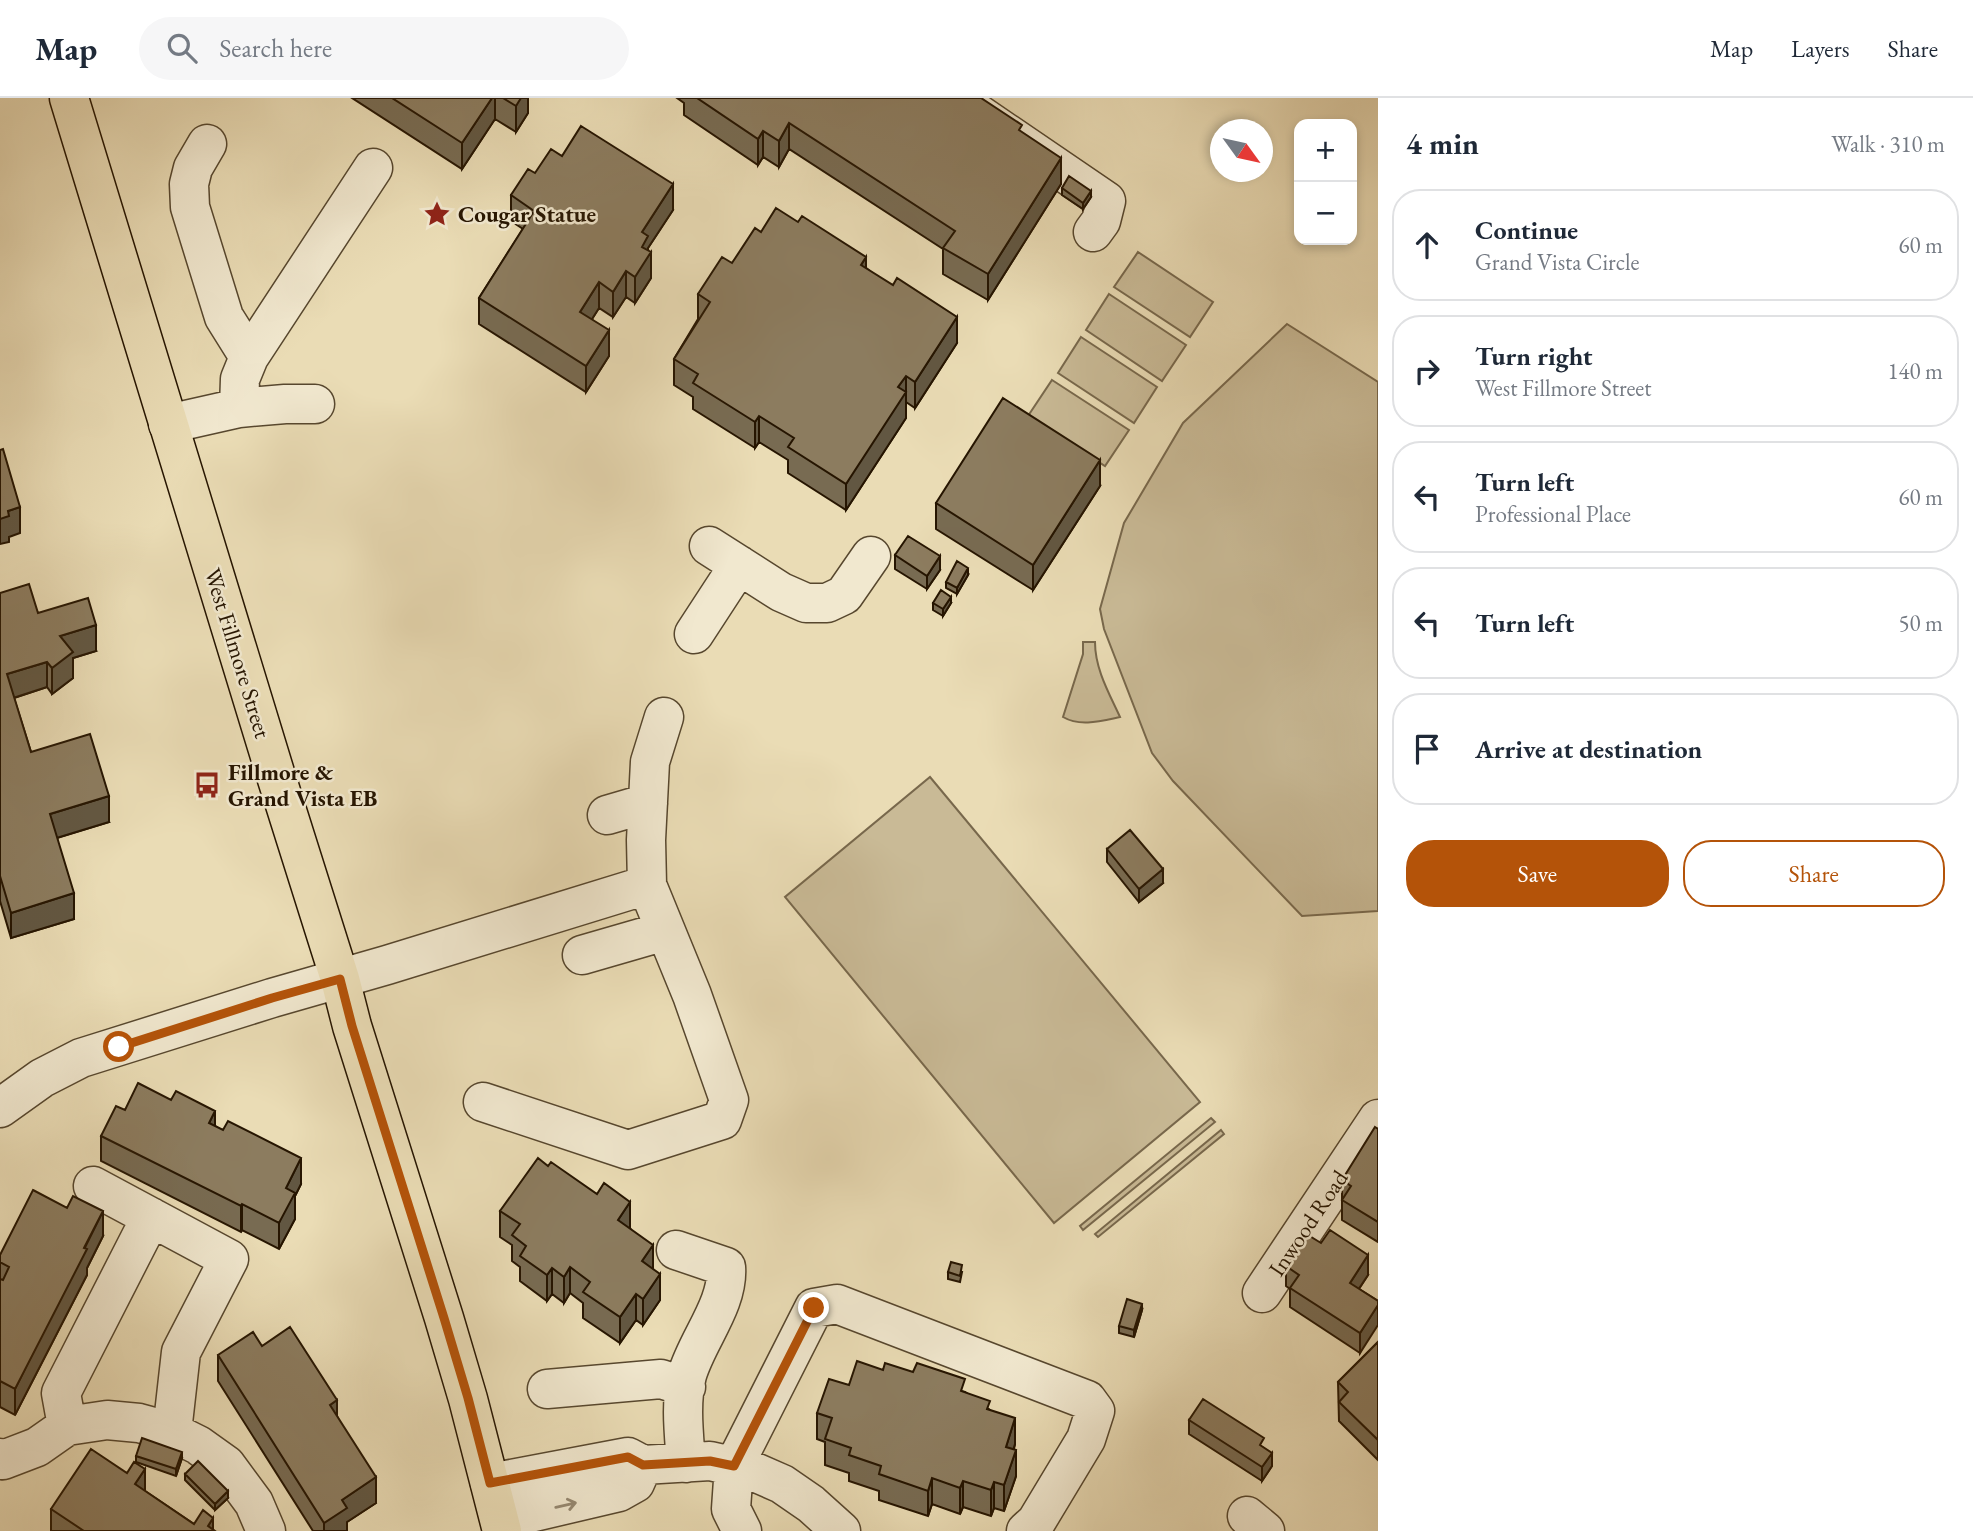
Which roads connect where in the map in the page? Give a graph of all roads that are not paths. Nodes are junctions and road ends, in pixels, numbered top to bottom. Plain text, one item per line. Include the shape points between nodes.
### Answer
1 (69, 98) edge
2 (955, 98) edge
3 (207, 144) dead end
4 (373, 168) dead end
5 (1093, 232) dead end
6 (249, 357) junction
7 (315, 404) dead end
8 (239, 408) junction
9 (168, 424) junction
10 (871, 556) dead end
11 (694, 634) dead end
12 (664, 717) dead end
13 (648, 803) junction
14 (607, 815) dead end
15 (647, 885) junction
16 (665, 932) junction
17 (582, 955) dead end
18 (340, 979) junction
19 (483, 1102) dead end
20 (0, 1108) edge
21 (1378, 1119) edge
22 (93, 1186) dead end
23 (150, 1217) junction
24 (676, 1250) dead end
25 (1262, 1293) dead end
26 (686, 1387) junction
27 (547, 1390) dead end
28 (67, 1426) junction
29 (172, 1432) junction
30 (1, 1461) edge
31 (686, 1463) junction
32 (643, 1465) junction
33 (734, 1466) junction
34 (490, 1483) junction
35 (501, 1525) edge
36 (266, 1531) edge
37 (742, 1531) edge
38 (841, 1531) edge
39 (1026, 1531) edge

1 - 9 main road, West Fillmore Street
2 - 5 street via 1106,201
3 - 6 street via 192,168 190,206 224,317
4 - 6 street
6 - 8 street via 240,379
7 - 8 street
8 - 9 street
9 - 18 main road, West Fillmore Street
10 - 11 street via 844,596 827,603 806,603 781,592 724,556
12 - 13 street via 650,762
13 - 14 street
13 - 15 street
15 - 16 street
15 - 18 street
16 - 17 street
16 - 19 street via 729,1100 722,1120 628,1150 552,1114
18 - 20 street via 81,1058
18 - 34 main road, West Fillmore Street
21 - 25 street, Inwood Road
22 - 23 street
23 - 28 street via 61,1393
23 - 29 street via 229,1259 181,1352
24 - 26 street via 726,1267 727,1277
26 - 27 street via 661,1379
26 - 31 street
28 - 29 street via 107,1420
28 - 30 street via 37,1447
29 - 36 street via 226,1465 254,1503
31 - 32 street
31 - 33 street
32 - 34 street via 628,1457
35 -> 32 street via 619,1492 635,1483
33 - 37 street via 731,1509
33 - 38 street via 782,1484
33 - 39 street via 814,1308 837,1304 1087,1400 1094,1411 1086,1439
34 - 35 main road, West Fillmore Street

